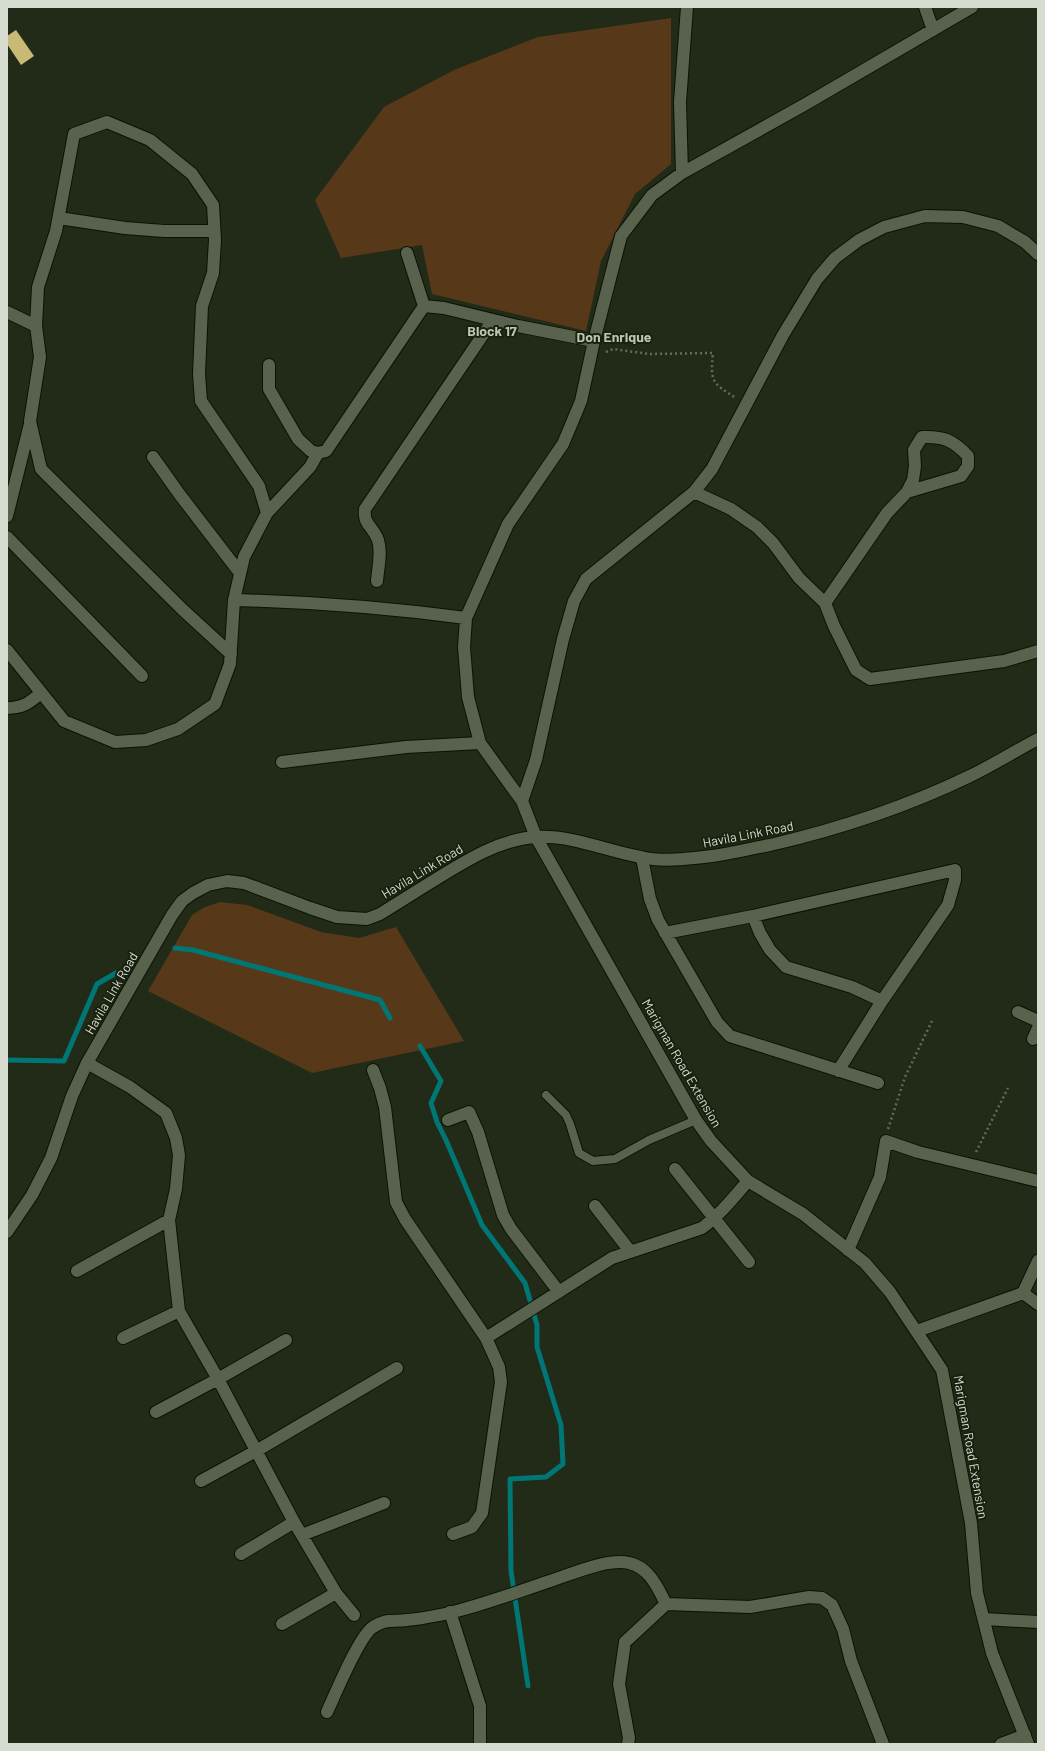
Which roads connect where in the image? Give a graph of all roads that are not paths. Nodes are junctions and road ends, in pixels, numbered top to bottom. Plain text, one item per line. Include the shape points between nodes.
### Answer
1 (687, 7) edge
2 (925, 7) edge
3 (972, 7) edge
4 (933, 30) junction
5 (682, 173) junction
6 (58, 218) junction
7 (214, 231) junction
8 (407, 253) dead end
9 (1038, 254) edge
10 (424, 306) junction
11 (7, 312) edge
12 (493, 320) junction
13 (36, 326) junction
14 (594, 341) junction
15 (269, 366) dead end
16 (30, 421) junction
17 (318, 453) junction
18 (153, 458) dead end
19 (694, 492) junction
20 (907, 492) junction
21 (267, 513) junction
22 (7, 516) edge
23 (7, 537) edge
24 (240, 573) junction
25 (377, 581) dead end
26 (234, 600) junction
27 (825, 603) junction
28 (466, 618) junction
29 (7, 650) edge
30 (1038, 651) edge
31 (231, 654) junction
32 (142, 676) dead end
33 (41, 693) junction
34 (7, 708) edge
35 (1038, 739) edge
36 (480, 743) junction
37 (282, 762) dead end
38 (522, 801) junction
39 (536, 837) junction
40 (642, 858) junction
41 (753, 916) junction
42 (665, 934) junction
43 (882, 1001) junction
44 (1018, 1012) dead end
45 (1038, 1021) edge
46 (1038, 1028) edge
47 (1033, 1039) dead end
48 (87, 1063) junction
49 (373, 1070) dead end
50 (838, 1071) junction
51 (878, 1083) dead end
52 (546, 1095) dead end
53 (448, 1120) dead end
54 (696, 1120) junction
55 (675, 1169) dead end
56 (748, 1180) junction
57 (1038, 1182) edge
58 (595, 1206) dead end
59 (714, 1219) junction
60 (169, 1220) junction
61 (7, 1232) edge
62 (848, 1250) junction
63 (630, 1251) junction
64 (1038, 1261) edge
65 (749, 1262) dead end
66 (77, 1271) dead end
67 (559, 1292) junction
68 (1023, 1292) junction
69 (1038, 1304) edge
70 (179, 1311) junction
71 (917, 1331) junction
72 (123, 1338) dead end
73 (486, 1338) junction
74 (286, 1340) dead end
75 (397, 1368) dead end
76 (218, 1379) junction
77 (156, 1412) dead end
78 (256, 1451) junction
79 (201, 1481) dead end
80 (384, 1503) dead end
81 (294, 1522) junction
82 (453, 1534) dead end
83 (302, 1536) junction
84 (241, 1554) dead end
85 (336, 1593) junction
86 (666, 1604) junction
87 (450, 1612) junction
88 (354, 1616) dead end
89 (984, 1619) junction
90 (1038, 1622) edge
91 (282, 1624) dead end
92 (327, 1712) dead end
93 (1026, 1739) edge
94 (480, 1744) edge
95 (628, 1744) edge
96 (883, 1744) edge
97 (1002, 1744) edge

1 - 5 street via 680,102
2 - 4 street
3 - 4 street
4 - 5 street
5 - 14 street via 652,195 621,236
6 - 7 street via 124,228
6 - 7 street via 74,134 106,122 150,140 192,174 213,205
6 - 13 street via 38,287
7 - 21 street via 213,274 202,306 199,374 201,401 259,486
8 - 10 street
9 - 19 street via 1025,242 998,226 962,217 926,216 884,227 859,240 835,258 817,279 783,335 712,469
10 - 12 street via 444,308
10 - 17 street via 326,451
11 - 13 street
12 - 14 street
12 - 25 street via 365,509 364,518 377,539 380,550
13 - 16 street via 40,357
14 - 28 street via 581,401 563,444 508,524
15 - 17 street via 269,389 298,439 311,451
16 - 22 street
16 - 31 street via 40,469 172,600
17 - 21 street via 310,467
18 - 24 street
19 - 27 street via 731,509 757,527 773,543 799,578
19 - 38 street via 586,579 574,601 563,639 536,760
20 - 20 street via 961,476 968,466 968,456 938,436 922,437 914,450 913,480
20 - 27 street via 887,513
21 - 24 street via 244,556
23 - 32 street
24 - 26 street
26 - 28 street via 308,602
26 - 31 street
27 - 30 street via 856,670 870,679 1004,661
28 - 36 street via 464,647 468,696
29 - 33 street
31 - 33 street via 230,664 215,704 178,729 146,740 115,742 64,721
33 - 34 street via 19,708
35 - 40 street, Havila Link Road via 970,776 904,804 809,836 707,857 673,860
36 - 37 street via 406,747
36 - 38 street, Marigman Road Extension
38 - 39 street, Marigman Road Extension
39 - 40 street, Havila Link Road via 580,842
39 - 48 street, Havila Link Road via 494,847 468,859 367,919 337,917 244,883 227,881 208,885 182,901 172,915
39 - 54 street, Marigman Road Extension
40 - 42 street via 650,899
41 - 42 street
41 - 43 street via 770,950 786,967 852,987
41 - 43 street via 955,870 948,905
42 - 50 street via 717,1022 730,1036
43 - 50 street
44 - 45 street
46 - 47 street
48 - 60 street via 130,1087 166,1113 176,1138 179,1155 176,1189
48 - 61 street, Havila Link Road via 72,1096 51,1158 32,1195
49 - 73 street via 384,1107 396,1202
50 - 51 street
52 - 54 lane via 566,1115 579,1153 593,1161 615,1159 649,1140
53 - 67 street via 469,1112 478,1132 503,1215
54 - 56 street, Marigman Road Extension via 711,1141
55 - 59 street
56 - 59 street
56 - 62 street, Marigman Road Extension via 803,1214
57 - 62 street via 918,1152 886,1141 880,1177
58 - 63 street
59 - 63 street via 702,1228
59 - 65 street
60 - 66 street
60 - 70 street
62 - 71 street, Marigman Road Extension via 865,1263 890,1292
63 - 67 street via 612,1258
64 - 68 street
67 - 73 street
68 - 69 street
68 - 71 street
70 - 72 street
70 - 76 street
71 - 89 street, Marigman Road Extension via 942,1370 971,1523 977,1594
73 - 82 street via 499,1367 501,1382 482,1513 472,1527
74 - 76 street
75 - 78 street
76 - 77 street
76 - 78 street
78 - 79 street
78 - 81 street
80 - 83 street
81 - 83 street
81 - 84 street
83 - 85 street
85 - 88 street
85 - 91 street
86 - 87 street via 646,1571 630,1563 615,1562
86 - 95 street via 625,1642 619,1684
86 - 96 street via 750,1607 809,1597 822,1598 832,1605 843,1629 851,1661
87 - 92 street via 406,1621 387,1620 371,1628 350,1660
87 - 94 street via 480,1706
89 - 90 street
89 - 93 street, Marigman Road Extension via 992,1653
93 - 97 street

